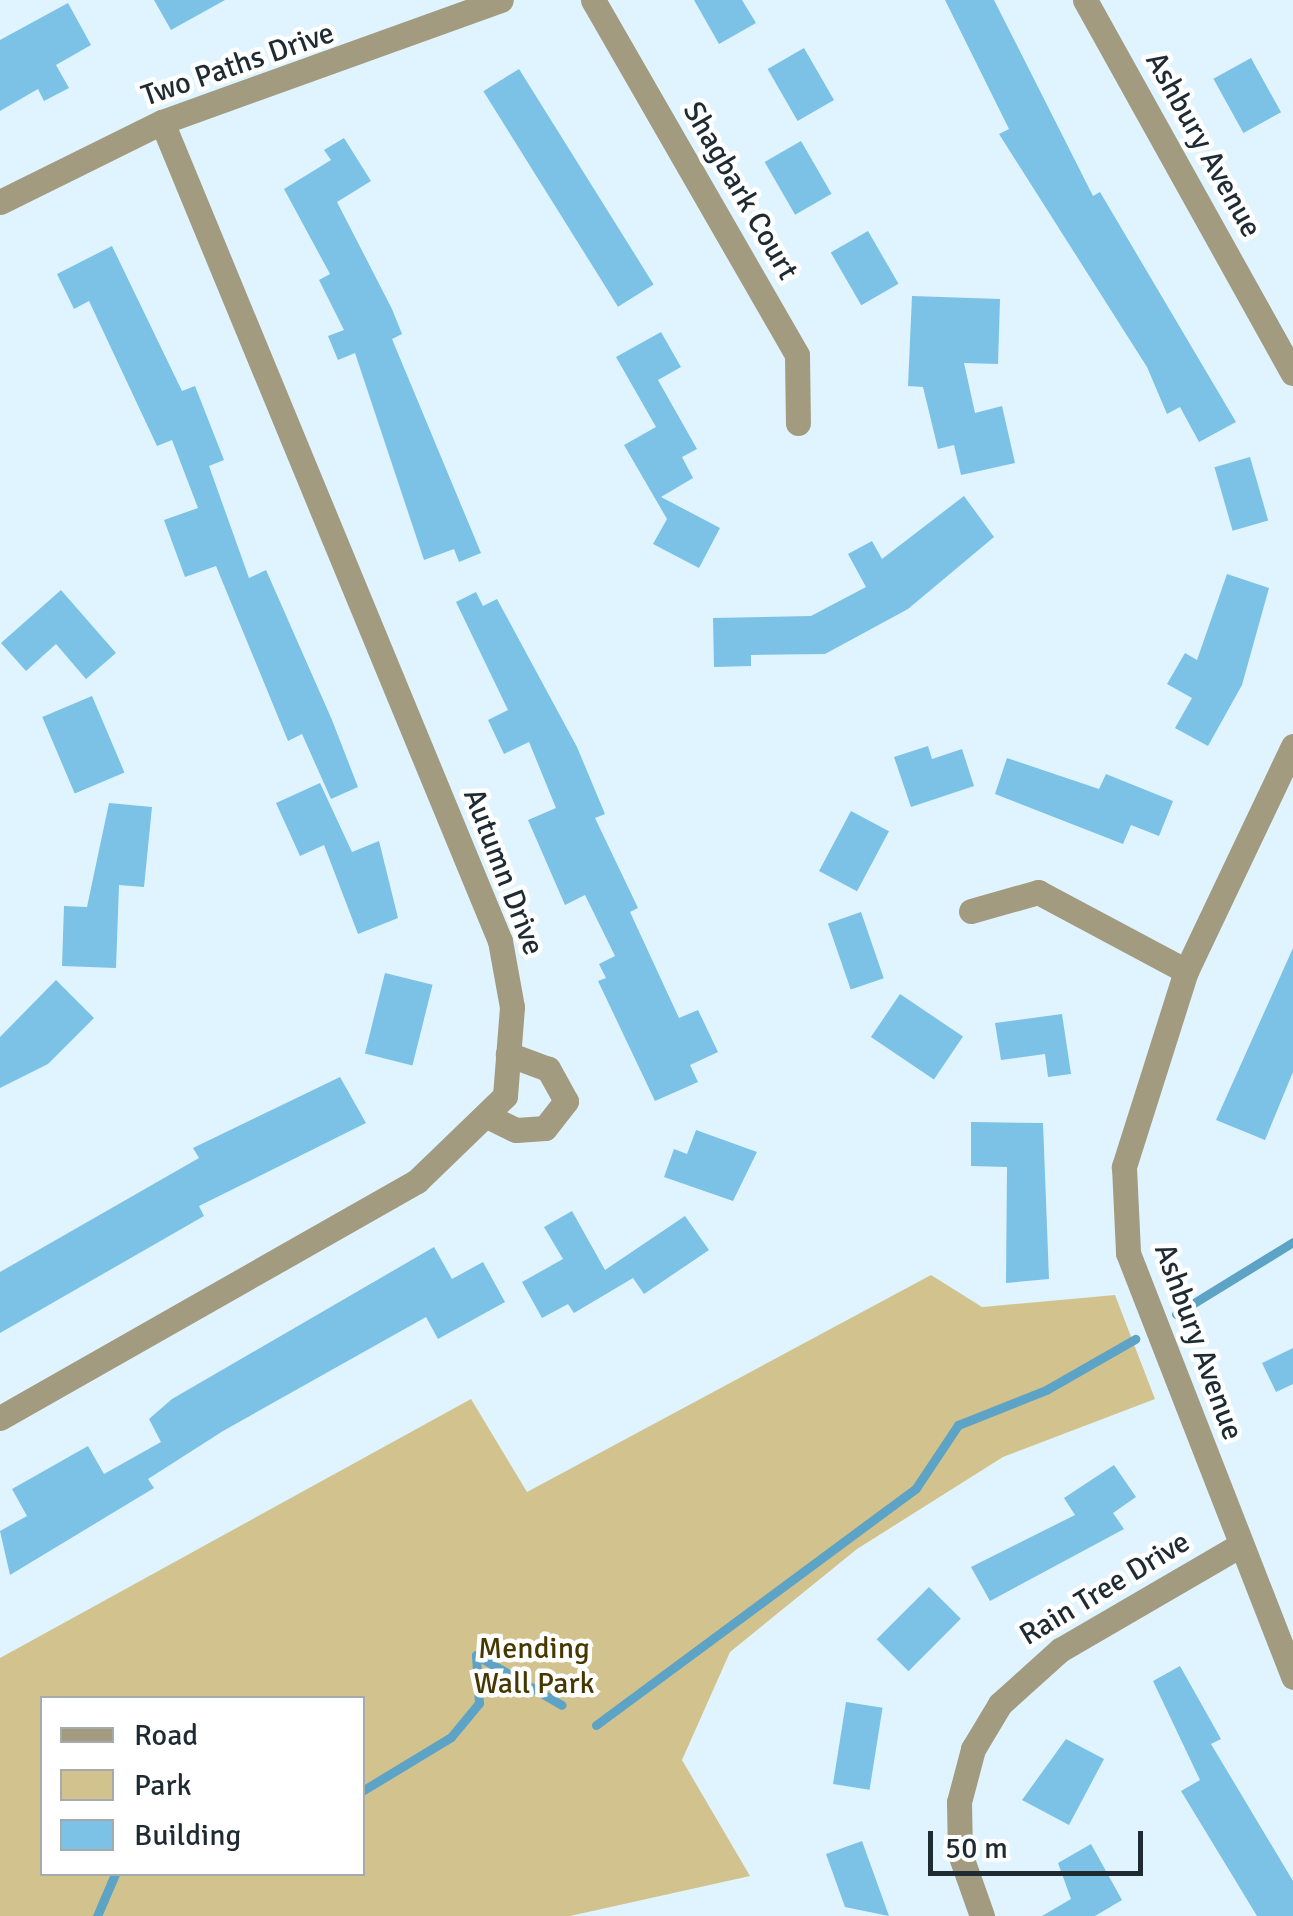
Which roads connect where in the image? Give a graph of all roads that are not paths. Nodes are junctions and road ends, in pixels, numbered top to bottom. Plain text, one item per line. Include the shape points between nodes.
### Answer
1 (502, 0) edge
2 (593, 0) edge
3 (1085, 0) edge
4 (162, 122) junction
5 (0, 202) edge
6 (1285, 342) edge
7 (1293, 373) edge
8 (798, 423) dead end
9 (1293, 746) edge
10 (971, 911) dead end
11 (1186, 971) junction
12 (508, 1054) junction
13 (486, 1116) junction
14 (0, 1418) edge
15 (1239, 1546) junction
16 (1293, 1677) edge
17 (982, 1916) edge

1 - 4 street, Two Paths Drive
2 - 8 street, Shagbark Court via 796,355
3 - 6 street, Ashbury Avenue
4 - 5 street, Two Paths Drive
4 - 12 street, Autumn Drive via 500,941 510,984
6 - 7 street, Ashbury Avenue
9 - 11 street, Ashbury Avenue
10 - 11 street via 1038,892
11 - 15 street, Ashbury Avenue via 1124,1168 1128,1253
12 - 13 street, Autumn Drive via 505,1096
12 - 13 street via 548,1068 566,1101 545,1128 516,1130
13 - 14 street, Autumn Drive via 417,1181
15 - 16 street, Ashbury Avenue
15 - 17 street, Rain Tree Drive via 1060,1650 1000,1704 973,1749 959,1802 960,1854

